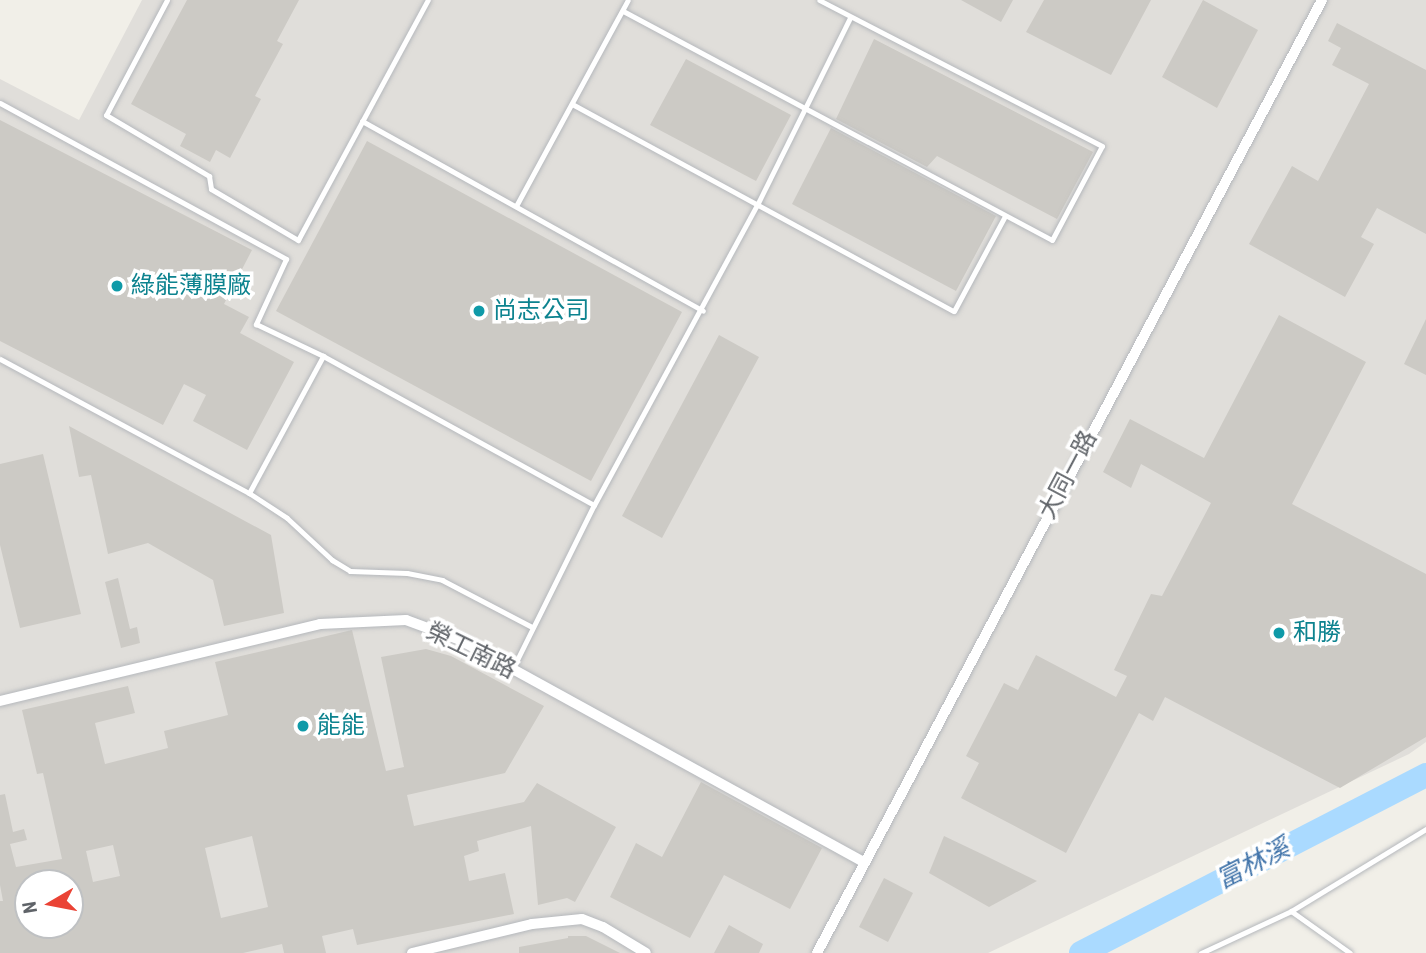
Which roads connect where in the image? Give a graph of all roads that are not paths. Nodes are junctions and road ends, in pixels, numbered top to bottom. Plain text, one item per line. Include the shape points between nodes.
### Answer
1 (167, 0) edge
2 (428, 0) edge
3 (628, 0) edge
4 (819, 0) edge
5 (1322, 0) edge
6 (623, 11) junction
7 (849, 18) junction
8 (0, 103) edge
9 (572, 104) junction
10 (807, 108) junction
11 (362, 121) junction
12 (757, 205) junction
13 (516, 206) junction
14 (1004, 216) junction
15 (703, 311) junction
16 (323, 356) junction
17 (0, 359) edge
18 (249, 493) junction
19 (594, 505) junction
20 (532, 628) junction
21 (512, 670) junction
22 (0, 701) edge
23 (1426, 829) edge
24 (863, 862) junction
25 (1291, 911) junction
26 (412, 953) edge
27 (646, 953) edge
28 (817, 953) edge
29 (1201, 953) edge
30 (1350, 953) edge

1 - 11 lane via 106,115 209,177 211,190 298,240
2 - 11 lane
3 - 6 lane
4 - 7 lane
5 - 24 street, 大同一路
6 - 9 lane
6 - 10 lane
7 - 10 lane
7 - 14 lane via 1102,146 1052,240
8 - 16 lane via 286,259 256,324
9 - 12 lane
9 - 13 lane
10 - 12 lane
10 - 14 lane
11 - 13 lane
12 - 14 lane via 954,311
12 - 15 lane
13 - 15 lane
15 - 19 lane
16 - 18 lane
16 - 19 lane
17 - 18 lane
18 - 20 lane via 350,571 407,573 442,580
19 - 20 lane
20 - 21 lane
21 - 22 street, 榮工南路 via 460,640 407,620 320,624
21 - 24 street, 榮工南路
23 - 25 lane
24 - 28 street, 大同一路
25 - 29 lane
25 - 30 lane
26 - 27 street via 560,919 582,919 603,927

